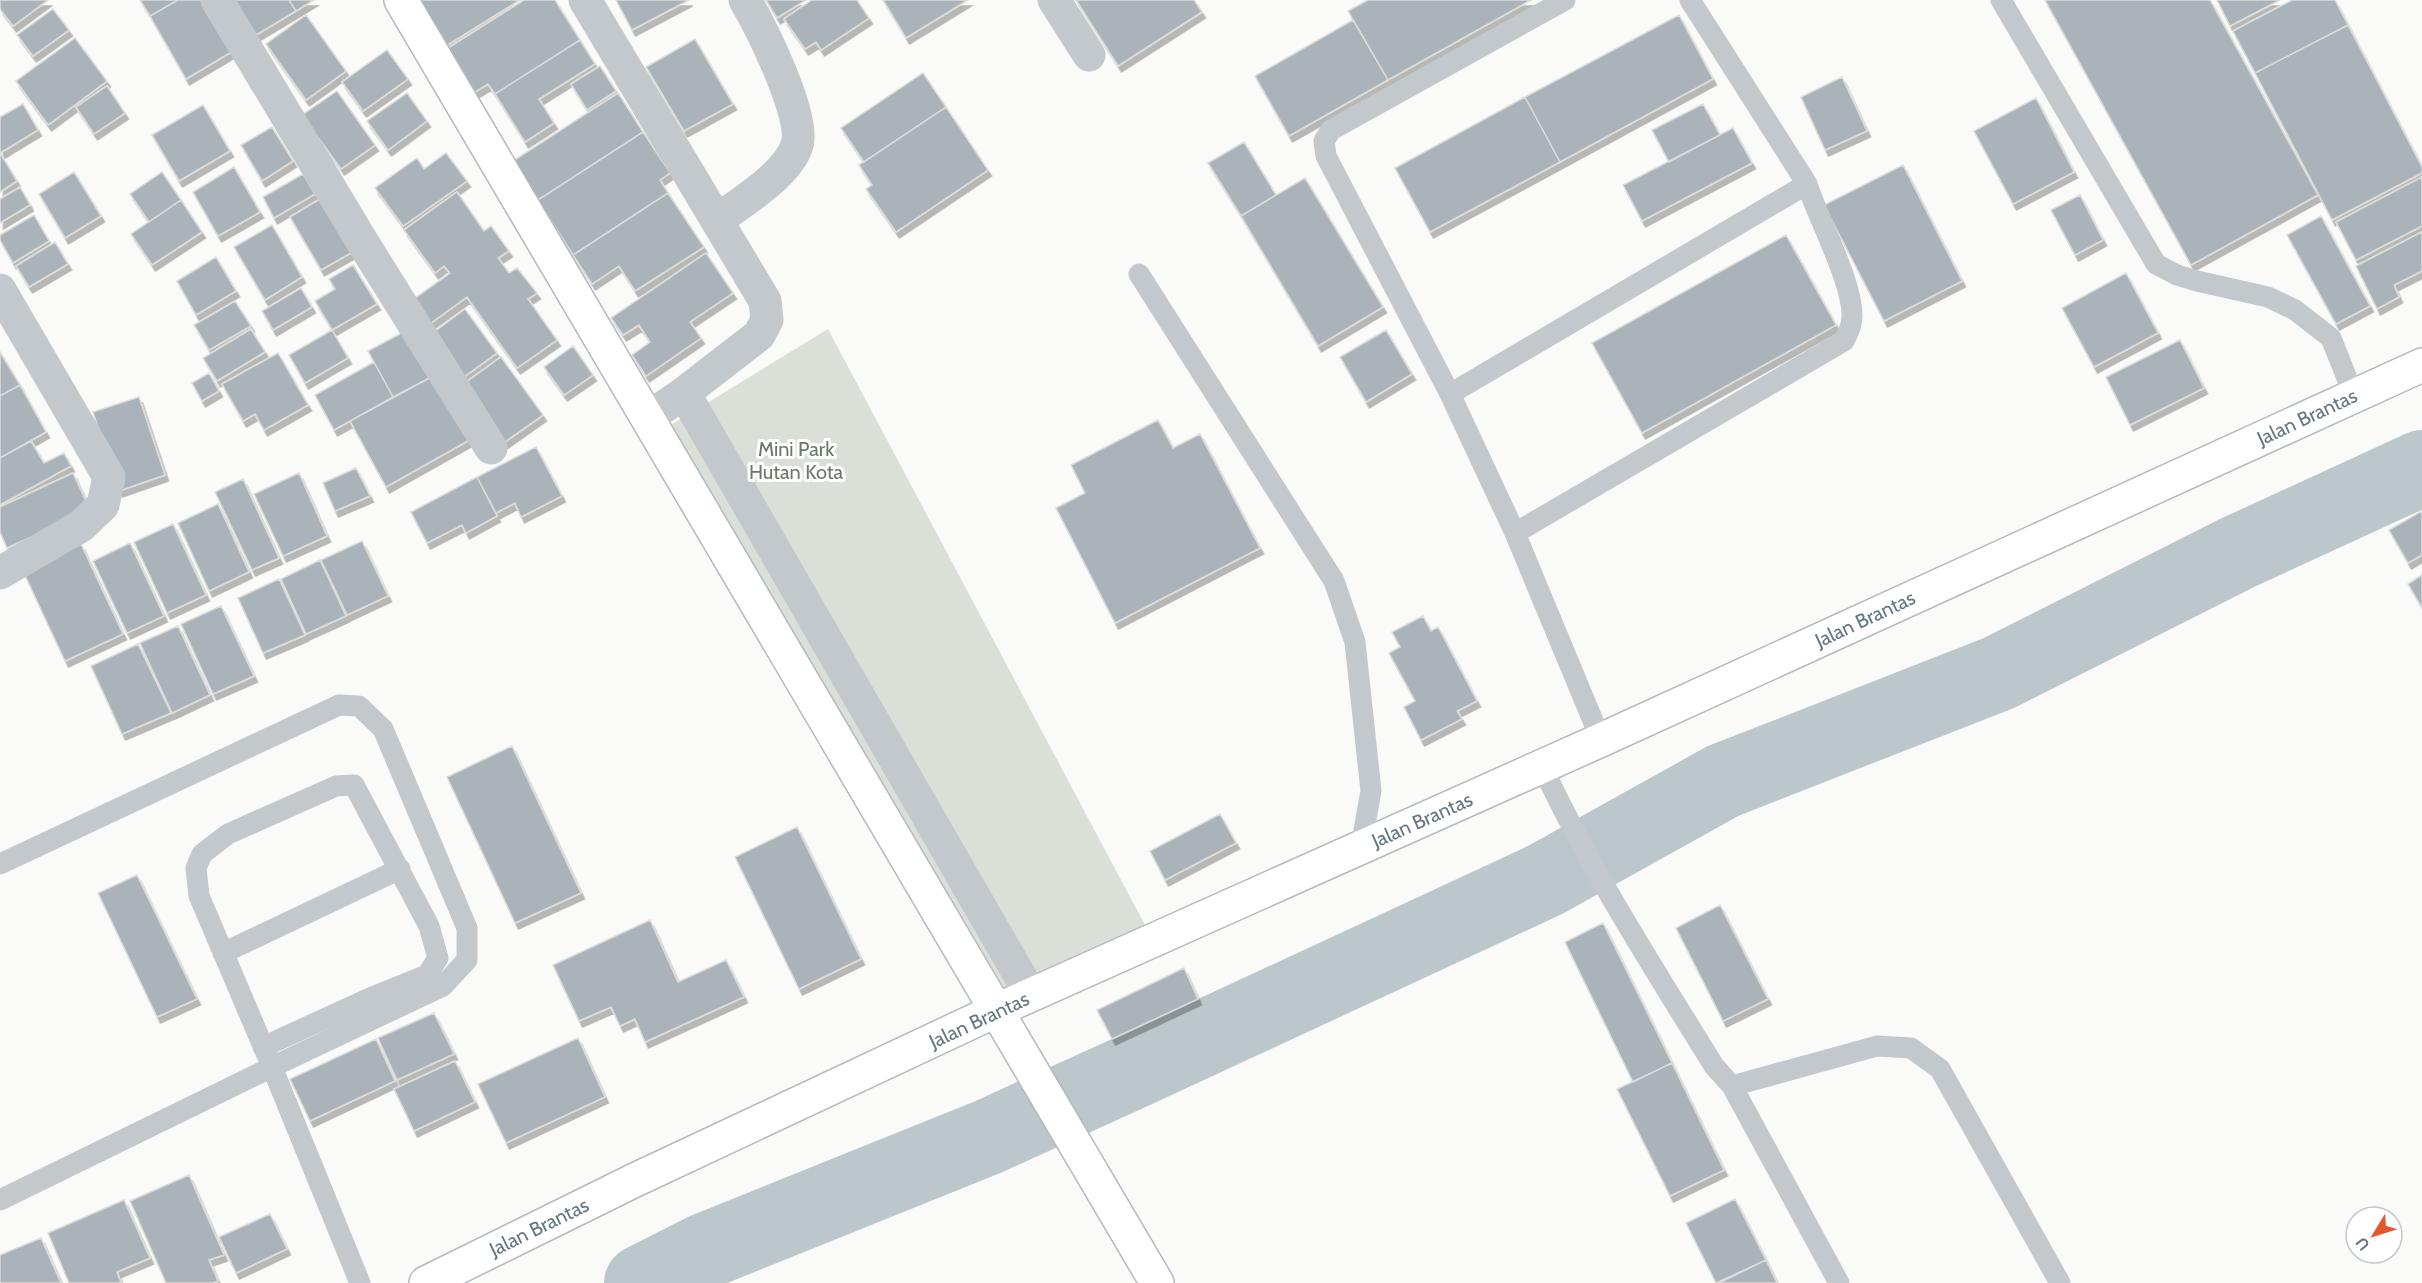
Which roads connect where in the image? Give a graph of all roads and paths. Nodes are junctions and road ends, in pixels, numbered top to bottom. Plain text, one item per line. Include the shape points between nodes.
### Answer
1 (217, 0) edge
2 (401, 0) edge
3 (585, 0) edge
4 (745, 0) edge
5 (1054, 0) edge
6 (1565, 0) edge
7 (1690, 0) edge
8 (2001, 0) edge
9 (1089, 54) dead end
10 (1807, 184) junction
11 (717, 220) junction
12 (1139, 274) dead end
13 (0, 290) edge
14 (2422, 365) edge
15 (684, 393) junction
16 (1450, 394) junction
17 (2354, 396) junction
18 (649, 417) junction
19 (491, 448) dead end
20 (1515, 533) junction
21 (0, 573) edge
22 (1601, 740) junction
23 (1542, 766) junction
24 (1361, 847) junction
25 (0, 864) edge
26 (400, 869) junction
27 (223, 953) junction
28 (1031, 995) junction
29 (370, 998) junction
30 (995, 1011) junction
31 (381, 1016) junction
32 (263, 1047) junction
33 (272, 1067) junction
34 (1732, 1086) junction
35 (0, 1200) edge
36 (360, 1283) edge
37 (426, 1283) edge
38 (1157, 1283) edge
39 (1839, 1283) edge
40 (2060, 1283) edge

1 - 19 street
2 - 18 main road
3 - 11 street
4 - 11 street via 764,33 795,113 797,145 779,174
5 - 9 street
6 - 16 lane via 1331,130 1324,141 1326,156
7 - 10 lane
8 - 17 lane via 2156,264 2197,281 2268,297 2295,310 2331,338
10 - 16 lane
10 - 20 lane via 1848,285 1852,323 1844,341
11 - 15 street via 765,301 767,320 759,335
12 - 24 lane via 1334,581 1355,642 1371,792
13 - 21 street via 109,477 103,505 81,526
14 - 17 main road, Jalan Brantas
15 - 18 street
15 - 28 street
16 - 20 lane
17 - 22 main road, Jalan Brantas
18 - 30 main road
20 - 22 lane
22 - 23 main road, Jalan Brantas
23 - 24 main road, Jalan Brantas
23 - 34 lane via 1608,894 1714,1066
24 - 28 main road, Jalan Brantas
25 - 31 lane via 339,705 359,706 383,729 467,928 467,960 443,986
26 - 27 lane
26 - 27 lane via 354,785 336,786 228,834 202,854 196,868 199,896
26 - 29 lane via 429,926 438,958 427,975
27 - 32 lane
28 - 30 main road, Jalan Brantas
29 - 31 lane
29 - 32 lane
30 - 37 main road, Jalan Brantas
30 - 38 main road
31 - 33 lane
32 - 33 lane
33 - 35 lane
33 - 36 lane
34 - 39 lane
34 - 40 lane via 1877,1046 1911,1048 1940,1069

